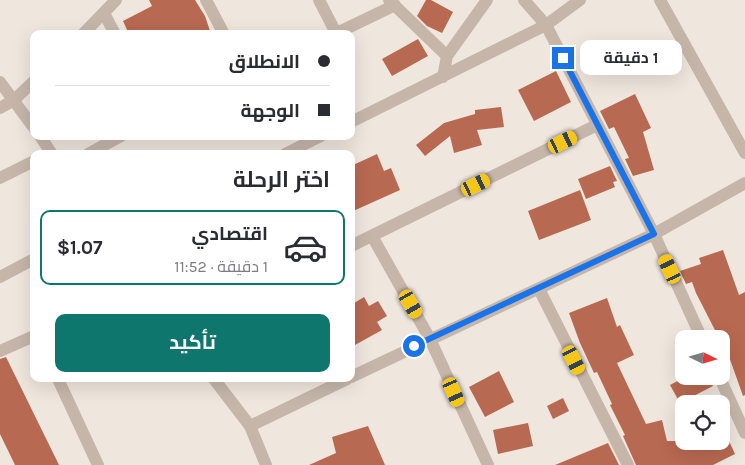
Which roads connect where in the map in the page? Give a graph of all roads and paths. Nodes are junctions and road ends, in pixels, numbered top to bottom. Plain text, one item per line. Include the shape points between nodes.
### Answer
1 (116, 0) edge
2 (206, 0) edge
3 (319, 0) edge
4 (487, 0) edge
5 (524, 0) edge
6 (580, 0) edge
7 (660, 0) edge
8 (392, 2) edge
9 (104, 13) junction
10 (546, 25) junction
11 (87, 30) edge
12 (113, 30) edge
13 (222, 30) edge
14 (334, 30) edge
15 (341, 30) edge
16 (447, 56) junction
17 (443, 77) junction
18 (0, 82) edge
19 (30, 85) edge
20 (14, 100) junction
21 (0, 108) edge
22 (355, 120) edge
23 (30, 122) edge
24 (597, 125) junction
25 (114, 140) edge
26 (313, 140) edge
27 (95, 150) edge
28 (293, 150) edge
29 (745, 152) edge
30 (30, 163) edge
31 (0, 178) edge
32 (745, 183) edge
33 (654, 234) junction
34 (372, 236) junction
35 (355, 244) edge
36 (30, 261) edge
37 (0, 277) edge
38 (539, 289) junction
39 (698, 330) edge
40 (30, 338) edge
41 (430, 338) junction
42 (0, 351) edge
43 (355, 375) edge
44 (59, 382) edge
45 (216, 382) edge
46 (341, 382) edge
47 (723, 385) edge
48 (250, 426) junction
49 (745, 433) edge
50 (485, 464) edge
51 (98, 465) edge
52 (266, 465) edge
53 (628, 465) edge

1 - 9 street
2 - 13 street
3 - 14 street
4 - 16 street
5 - 10 street
6 - 10 street
7 - 29 street
8 - 15 street
8 - 16 street
9 - 11 street
9 - 12 street
10 - 17 street
10 - 24 street
16 - 17 street
17 - 22 street
18 - 20 street
19 - 20 street
20 - 21 street
20 - 23 street
24 - 33 street
24 - 34 street
25 - 27 street
26 - 28 street
30 - 31 street
32 - 33 street
33 - 38 street
33 - 39 street
34 - 35 street
34 - 41 street
36 - 37 street
38 - 41 street
38 - 53 street
40 - 42 street
41 - 43 street
41 - 50 street
44 - 51 street
45 - 48 street
46 - 48 street
47 - 49 street
48 - 52 street

